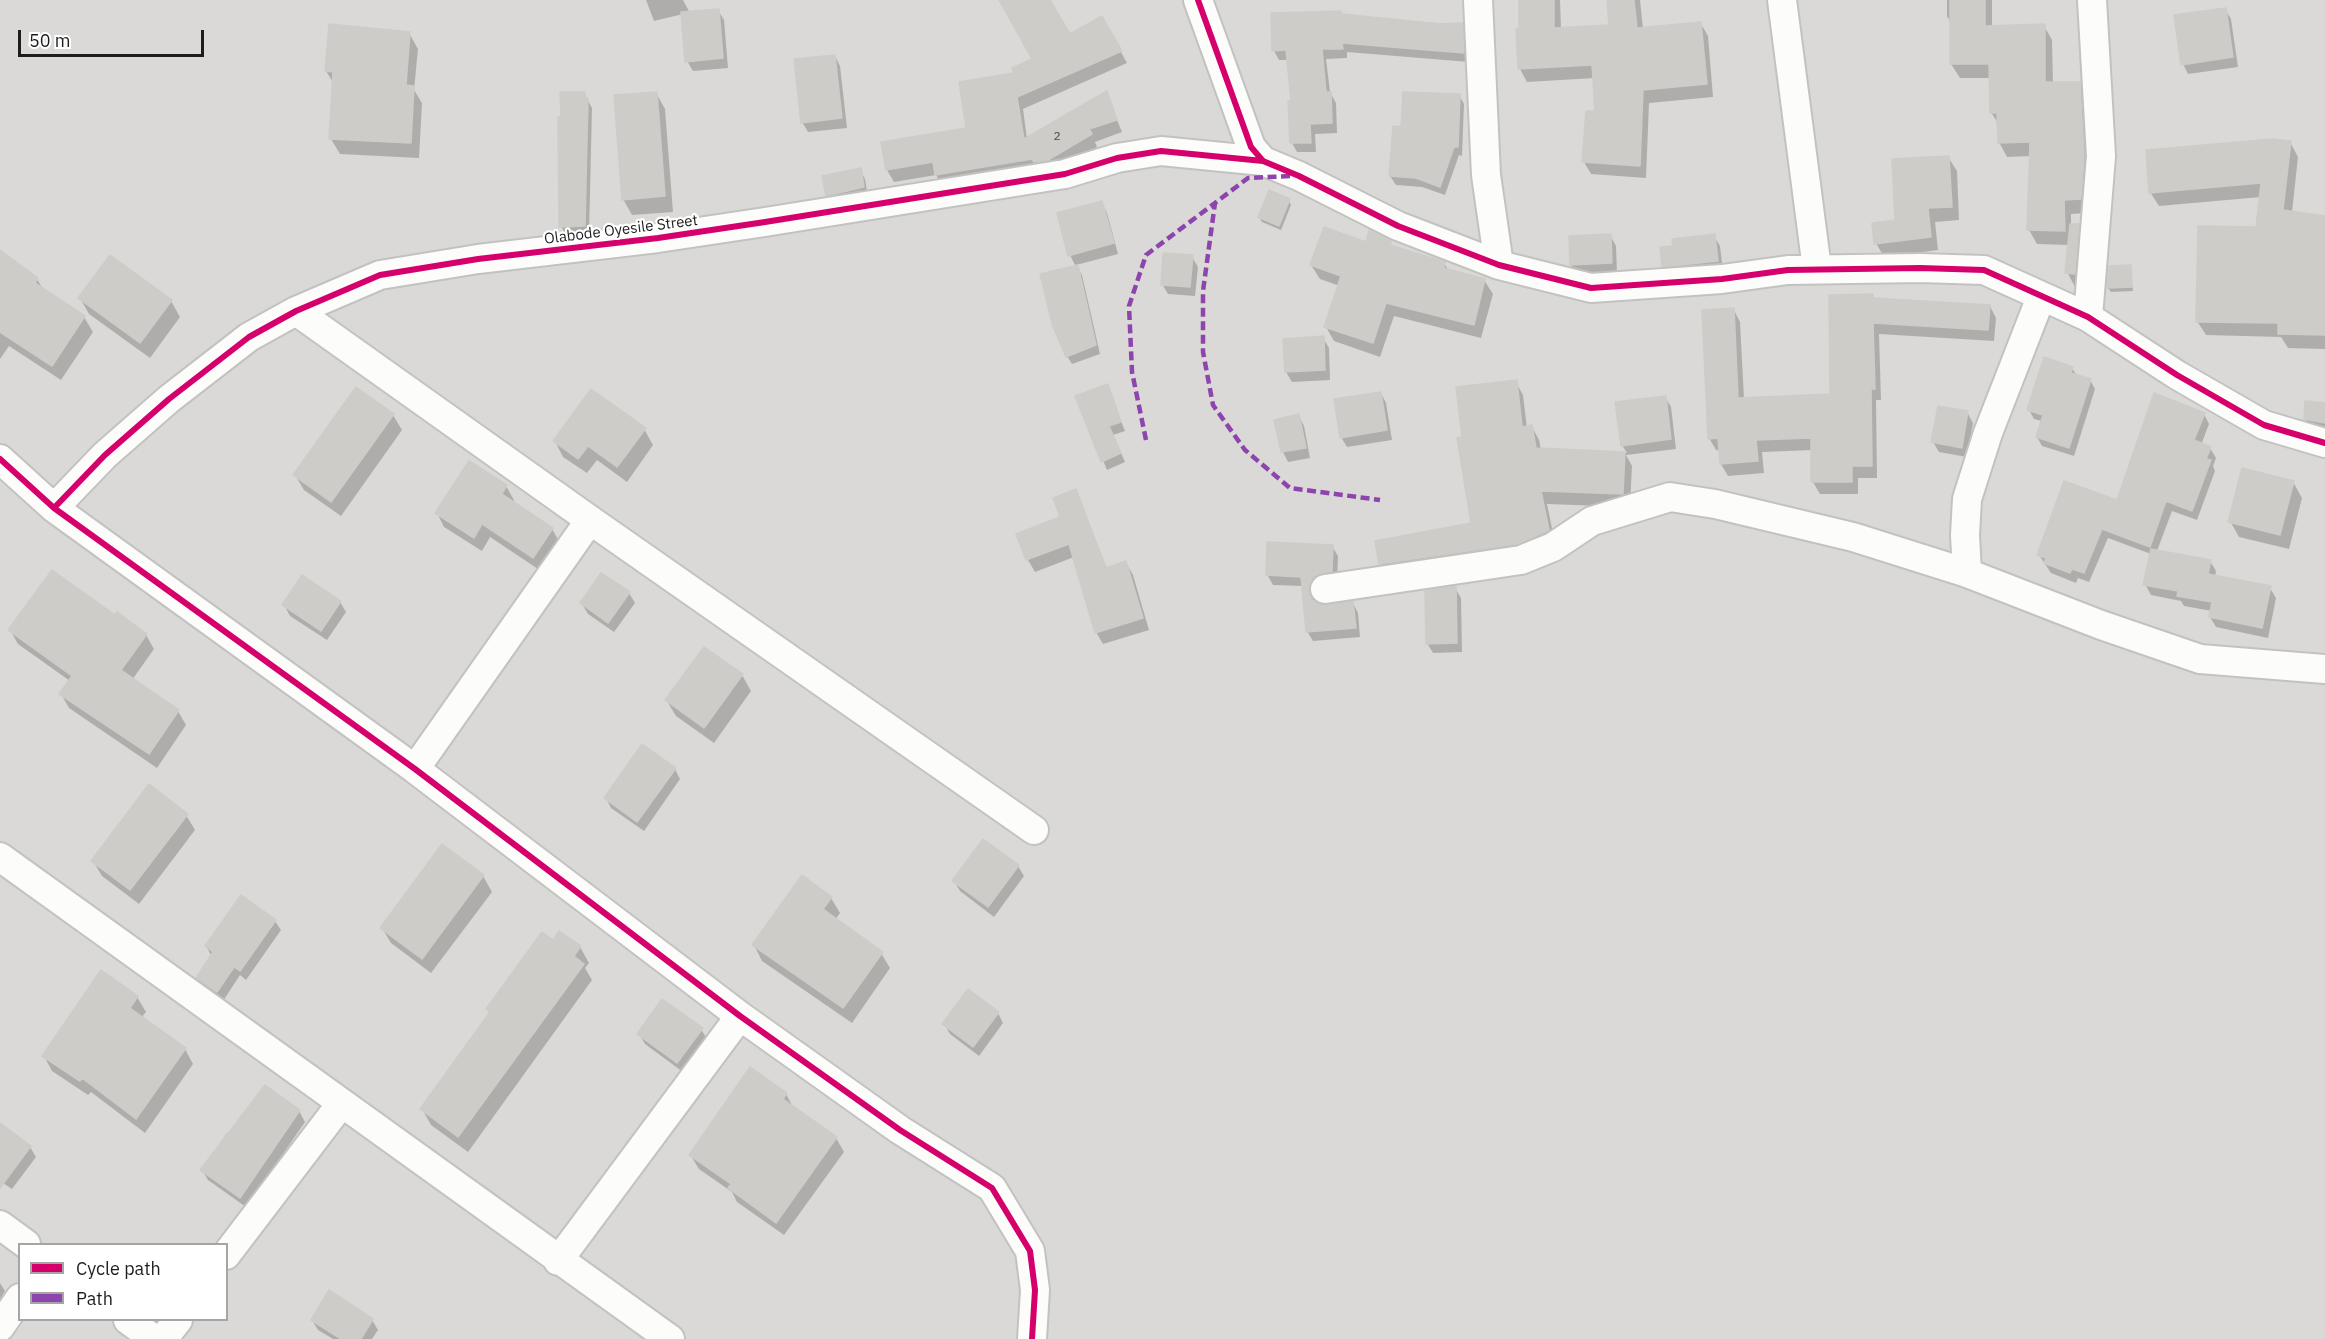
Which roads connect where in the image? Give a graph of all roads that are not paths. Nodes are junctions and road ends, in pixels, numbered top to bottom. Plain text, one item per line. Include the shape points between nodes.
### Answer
1 (1198, 0) edge
2 (1478, 0) edge
3 (1782, 0) edge
4 (2092, 0) edge
5 (1263, 161) junction
6 (1499, 265) junction
7 (1817, 269) junction
8 (2042, 297) junction
9 (296, 311) junction
10 (2088, 317) junction
11 (2325, 443) edge
12 (0, 459) edge
13 (54, 508) junction
14 (590, 520) junction
15 (1967, 573) junction
16 (1326, 589) dead end
17 (2325, 669) edge
18 (415, 769) junction
19 (1034, 830) dead end
20 (0, 857) edge
21 (740, 1016) junction
22 (341, 1104) junction
23 (0, 1225) edge
24 (23, 1243) edge
25 (228, 1252) edge
26 (558, 1260) junction
27 (18, 1301) edge
28 (129, 1321) edge
29 (177, 1321) edge
30 (0, 1327) edge
31 (154, 1339) edge
32 (163, 1339) edge
33 (670, 1339) edge
34 (1032, 1339) edge

1 - 5 street via 1251,147
2 - 6 street via 1486,175
3 - 7 street
4 - 10 street via 2101,156
5 - 6 street, Olabode Oyesile Street via 1398,226
5 - 9 street, Olabode Oyesile Street via 1161,151 1139,154 1065,174 765,222 380,275
6 - 7 street, Olabode Oyesile Street via 1591,288
7 - 8 street, Olabode Oyesile Street via 1984,270
8 - 10 street, Olabode Oyesile Street
8 - 15 street via 1988,433 1967,500
9 - 13 street, Olabode Oyesile Street via 249,337 169,399 105,455
9 - 14 street
10 - 11 street, Olabode Oyesile Street via 2177,375 2264,424
12 - 13 street
13 - 18 street
14 - 18 street
14 - 19 street
15 - 16 street via 1853,537 1670,497 1592,521 1553,547 1521,560
15 - 17 street via 2200,659
18 - 21 street
20 - 22 street
21 - 26 street
21 - 34 street via 900,1130 992,1188 1030,1251 1035,1290
22 - 25 street
22 - 26 street
23 - 24 street
26 - 33 street
27 - 30 street
28 - 31 street
29 - 32 street

